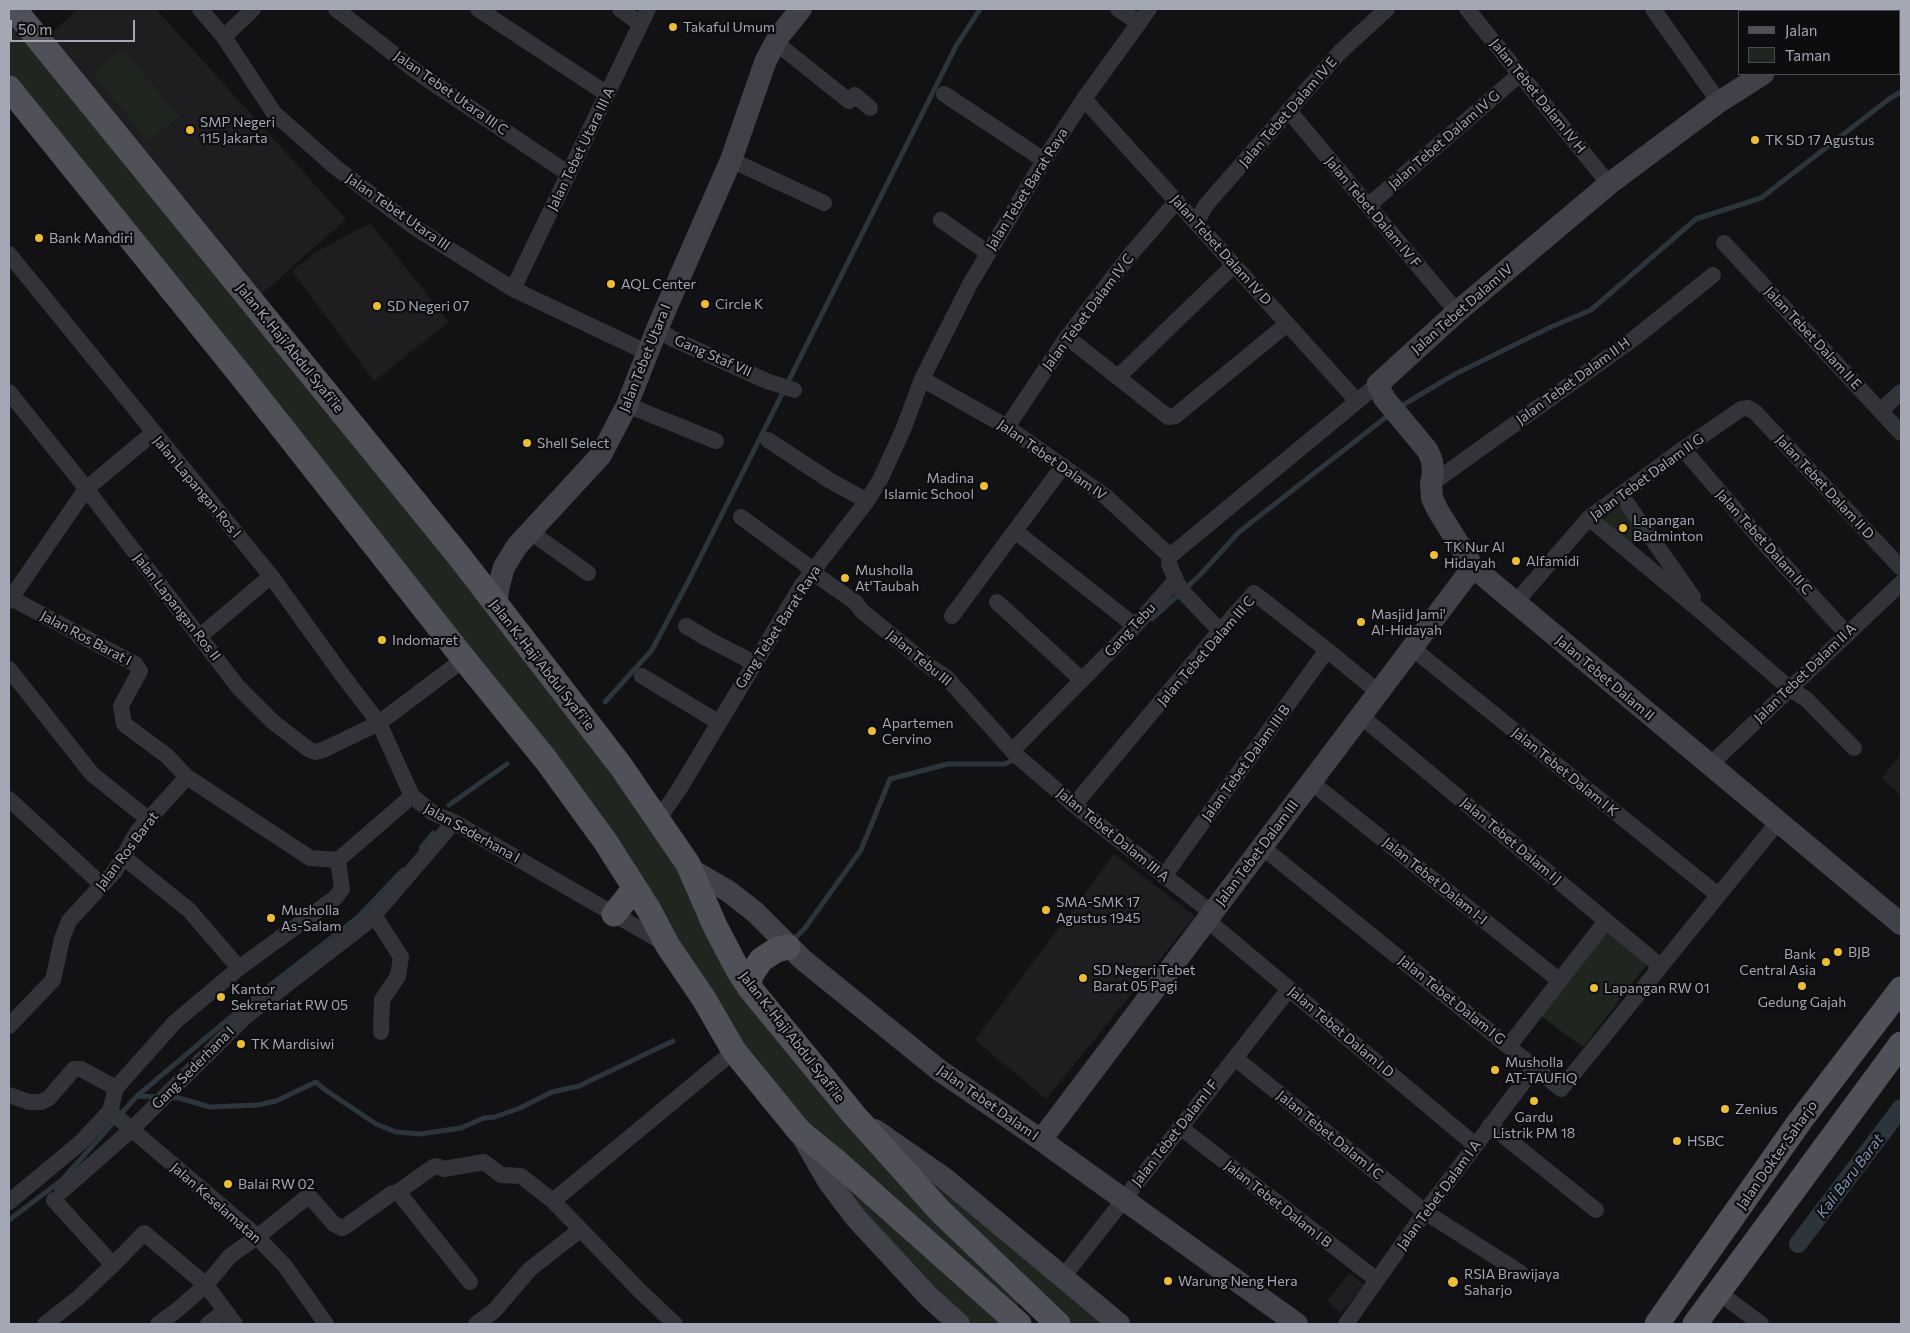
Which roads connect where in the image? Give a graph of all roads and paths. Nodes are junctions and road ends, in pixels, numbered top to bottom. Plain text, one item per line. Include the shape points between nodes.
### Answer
1 (14, 9) edge
2 (200, 9) edge
3 (253, 9) edge
4 (336, 9) edge
5 (478, 9) edge
6 (620, 9) edge
7 (648, 9) edge
8 (801, 9) edge
9 (1118, 9) edge
10 (1150, 9) edge
11 (1387, 9) edge
12 (1468, 9) edge
13 (1653, 9) edge
14 (1138, 23) junction
15 (640, 24) junction
16 (224, 37) junction
17 (774, 42) junction
18 (1520, 74) junction
19 (1761, 75) edge
20 (9, 88) edge
21 (607, 94) junction
22 (944, 94) dead end
23 (1084, 99) junction
24 (1719, 102) junction
25 (870, 108) dead end
26 (1289, 111) junction
27 (731, 160) junction
28 (1044, 160) junction
29 (569, 174) junction
30 (1609, 184) junction
31 (1177, 201) junction
32 (824, 203) dead end
33 (1368, 206) junction
34 (940, 220) dead end
35 (1196, 222) junction
36 (1724, 243) dead end
37 (988, 253) junction
38 (9, 254) edge
39 (1234, 265) junction
40 (1713, 274) dead end
41 (513, 289) junction
42 (1457, 312) junction
43 (1287, 324) junction
44 (657, 329) junction
45 (1067, 337) junction
46 (648, 353) junction
47 (1118, 377) junction
48 (922, 379) junction
49 (794, 390) dead end
50 (1381, 391) junction
51 (9, 392) edge
52 (1901, 392) edge
53 (1357, 401) junction
54 (627, 405) junction
55 (1748, 408) joint
56 (1880, 411) junction
57 (1007, 427) junction
58 (153, 433) junction
59 (1901, 433) edge
60 (768, 440) dead end
61 (716, 441) dead end
62 (1683, 449) junction
63 (1063, 466) junction
64 (1431, 484) junction
65 (86, 489) junction
66 (1621, 495) junction
67 (867, 501) junction
68 (741, 518) dead end
69 (1589, 518) junction
70 (529, 531) junction
71 (1015, 531) junction
72 (1170, 556) junction
73 (1473, 567) junction
74 (1901, 568) edge
75 (812, 572) junction
76 (588, 573) dead end
77 (271, 576) junction
78 (1901, 582) edge
79 (1180, 587) junction
80 (10, 599) edge
81 (997, 602) dead end
82 (1515, 603) junction
83 (496, 606) junction
84 (1704, 614) junction
85 (952, 616) dead end
86 (686, 626) dead end
87 (1135, 626) junction
88 (1220, 631) junction
89 (1847, 634) junction
90 (199, 637) junction
91 (1412, 648) junction
92 (1327, 650) junction
93 (464, 659) junction
94 (754, 663) junction
95 (9, 669) edge
96 (642, 676) dead end
97 (1082, 680) junction
98 (1790, 688) junction
99 (1378, 692) junction
100 (1361, 716) junction
101 (718, 722) junction
102 (380, 724) junction
103 (1854, 748) dead end
104 (1016, 755) junction
105 (1710, 765) junction
106 (187, 777) junction
107 (1311, 782) junction
108 (412, 796) junction
109 (9, 799) edge
110 (1074, 805) junction
111 (445, 818) junction
112 (148, 819) junction
113 (657, 821) junction
114 (1778, 822) junction
115 (1262, 847) junction
116 (122, 856) junction
117 (338, 860) junction
118 (690, 869) junction
119 (1164, 876) junction
120 (102, 885) junction
121 (635, 888) junction
122 (1718, 895) junction
123 (614, 914) junction
124 (374, 915) junction
125 (1209, 917) junction
126 (1606, 921) junction
127 (1901, 924) edge
128 (668, 946) junction
129 (788, 947) junction
130 (1660, 966) junction
131 (239, 968) junction
132 (1560, 981) junction
133 (749, 987) junction
134 (1288, 989) junction
135 (1901, 989) edge
136 (9, 1026) edge
137 (381, 1032) dead end
138 (729, 1042) junction
139 (1901, 1044) edge
140 (1509, 1046) junction
141 (1235, 1058) junction
142 (1535, 1067) junction
143 (116, 1088) junction
144 (9, 1095) edge
145 (110, 1111) junction
146 (854, 1115) junction
147 (1490, 1125) junction
148 (128, 1127) junction
149 (1180, 1127) junction
150 (800, 1132) junction
151 (1041, 1140) junction
152 (1475, 1145) junction
153 (398, 1192) junction
154 (1123, 1199) junction
155 (553, 1201) junction
156 (9, 1202) edge
157 (1596, 1210) dead end
158 (1425, 1212) junction
159 (580, 1230) junction
160 (258, 1237) junction
161 (113, 1265) junction
162 (1521, 1273) dead end
163 (1063, 1277) junction
164 (1377, 1280) junction
165 (470, 1282) dead end
166 (206, 1285) junction
167 (1718, 1292) junction
168 (225, 1311) junction
169 (45, 1324) edge
170 (158, 1324) edge
171 (208, 1324) edge
172 (235, 1324) edge
173 (326, 1324) edge
174 (476, 1324) edge
175 (675, 1324) edge
176 (959, 1324) edge
177 (1019, 1324) edge
178 (1058, 1324) edge
179 (1119, 1324) edge
180 (1297, 1324) edge
181 (1346, 1324) edge
182 (1657, 1324) edge
183 (1695, 1324) edge
184 (1761, 1324) edge

1 - 83 main road, Jalan K. Haji Abdul Syafi'ie via 459,556
2 - 16 street, Jalan Tebet Utara III
3 - 16 street
4 - 29 street, Jalan Tebet Utara III C via 421,74
5 - 21 street
6 - 15 street
7 - 15 street, Jalan Tebet Utara III A
8 - 17 street, Jalan Tebet Utara I
9 - 14 street
10 - 14 street, Jalan Tebet Barat Raya
11 - 26 street, Jalan Tebet Dalam IV E via 1340,52
12 - 18 street, Jalan Tebet Dalam IV H
13 - 24 street
14 - 23 street, Jalan Tebet Barat Raya
15 - 21 street, Jalan Tebet Utara III A
16 - 41 street, Jalan Tebet Utara III via 274,113 334,166 414,227
17 - 25 street via 849,101 854,95
17 - 27 street, Jalan Tebet Utara I
18 - 30 street, Jalan Tebet Dalam IV H
18 - 33 street, Jalan Tebet Dalam IV G
19 - 24 street, Jalan Tebet Dalam IV
20 - 93 main road
21 - 29 street, Jalan Tebet Utara III A
22 - 28 street
23 - 28 street, Jalan Tebet Barat Raya
23 - 31 street, Jalan Tebet Dalam IV D
24 - 30 street, Jalan Tebet Dalam IV
26 - 33 street, Jalan Tebet Dalam IV F
26 - 35 street, Jalan Tebet Dalam IV E via 1206,205
27 - 32 street
27 - 44 street, Jalan Tebet Utara I
28 - 37 street, Jalan Tebet Barat Raya
29 - 41 street, Jalan Tebet Utara III A
30 - 42 street, Jalan Tebet Dalam IV
31 - 35 street, Jalan Tebet Dalam IV D
31 - 45 street, Jalan Tebet Dalam IV C via 1130,255
33 - 42 street, Jalan Tebet Dalam IV F
34 - 37 street
35 - 39 street, Jalan Tebet Dalam IV D
36 - 56 street, Jalan Tebet Dalam II E
37 - 48 street, Jalan Tebet Barat Raya
38 - 58 street, Jalan Lapangan Ros I
39 - 43 street, Jalan Tebet Dalam IV D
39 - 47 street
40 - 64 street, Jalan Tebet Dalam II H via 1636,337
41 - 46 street, Jalan Tebet Utara III
42 - 50 street, Jalan Tebet Dalam IV
43 - 47 street via 1175,416 1166,416
43 - 53 street, Jalan Tebet Dalam IV D
44 - 46 street, Jalan Tebet Utara I
44 - 49 street, Gang Staf VII via 673,339
45 - 47 street
45 - 57 street, Jalan Tebet Dalam IV C
46 - 54 street, Jalan Tebet Utara I
48 - 57 street, Jalan Tebet Dalam IV
48 - 67 street, Gang Tebet Barat Raya via 903,430
50 - 53 street, Jalan Tebet Dalam IV
50 - 64 street, Jalan Tebet Dalam II via 1428,451 1432,467
51 - 65 street, Jalan Lapangan Ros II
52 - 56 street
53 - 72 street, Jalan Tebet Dalam IV
54 - 61 street
54 - 70 street, Jalan Tebet Utara I via 601,454
55 - 62 street, Jalan Tebet Dalam II G via 1741,409
55 - 74 street, Jalan Tebet Dalam II D
56 - 59 street, Jalan Tebet Dalam II E
57 - 63 street, Jalan Tebet Dalam IV
58 - 65 street
58 - 77 street, Jalan Lapangan Ros I
60 - 67 street
62 - 66 street, Jalan Tebet Dalam II G
62 - 89 street, Jalan Tebet Dalam II C
63 - 71 street
63 - 72 street, Jalan Tebet Dalam IV via 1105,496
64 - 73 street, Jalan Tebet Dalam II via 1437,509
65 - 80 street
65 - 90 street, Jalan Lapangan Ros II
66 - 69 street, Jalan Tebet Dalam II G
66 - 84 street
67 - 75 street, Gang Tebet Barat Raya
68 - 75 street, Jalan Tebu III
69 - 82 street, Jalan Tebet Dalam II G
69 - 84 street
70 - 76 street
70 - 83 street, Jalan Tebet Utara I via 504,567
71 - 85 street
71 - 87 street
72 - 79 street via 1169,564
73 - 82 street, Jalan Tebet Dalam II
73 - 91 street, Jalan Tebet Dalam III
75 - 94 street, Gang Tebet Barat Raya
75 - 104 street, Jalan Tebu III via 855,602 947,678
77 - 90 street
77 - 102 street, Jalan Lapangan Ros I
78 - 89 street, Jalan Tebet Dalam II A
79 - 87 street, Gang Tebu
79 - 88 street
80 - 106 street, Jalan Ros Barat I via 135,664 140,671 121,706 124,724 167,756
81 - 97 street
82 - 105 street, Jalan Tebet Dalam II
83 - 113 main road, Jalan K. Haji Abdul Syafi'ie via 620,765
84 - 98 street
86 - 94 street
87 - 97 street, Gang Tebu
88 - 92 street, Jalan Tebet Dalam III C via 1255,594
88 - 110 street, Jalan Tebet Dalam III C
89 - 98 street, Jalan Tebet Dalam II A
90 - 102 street, Jalan Lapangan Ros II via 238,687 272,721 312,751 324,750
91 - 99 street, Jalan Tebet Dalam III
91 - 122 street, Jalan Tebet Dalam I K
92 - 99 street, Jalan Tebet Dalam III C
92 - 119 street, Jalan Tebet Dalam III B
93 - 102 street
93 - 121 main road via 546,760
94 - 101 street, Gang Tebet Barat Raya
95 - 112 street via 92,774
96 - 101 street
97 - 104 street, Gang Tebu
98 - 103 street via 1806,699
98 - 105 street, Jalan Tebet Dalam II A
99 - 100 street, Jalan Tebet Dalam III
100 - 107 street, Jalan Tebet Dalam III
100 - 126 street, Jalan Tebet Dalam I J
101 - 113 street, Gang Tebet Barat Raya
102 - 108 street, Jalan Sederhana I
104 - 110 street, Jalan Tebet Dalam III A
105 - 114 street, Jalan Tebet Dalam II
106 - 112 street, Jalan Ros Barat
106 - 117 street via 310,858
107 - 115 street, Jalan Tebet Dalam III
107 - 132 street, Jalan Tebet Dalam I-I
108 - 111 street, Jalan Sederhana I
108 - 117 street
109 - 120 street
110 - 119 street, Jalan Tebet Dalam III A
111 - 123 street, Jalan Sederhana I
111 - 124 street, Gang Sederhana I
112 - 116 street, Jalan Ros Barat
113 - 118 main road, Jalan K. Haji Abdul Syafi'ie
114 - 122 street, Jalan Tebet Dalam I G
114 - 127 street, Jalan Tebet Dalam II
115 - 125 street, Jalan Tebet Dalam III
115 - 140 street, Jalan Tebet Dalam I G
116 - 120 street, Jalan Ros Barat via 115,871
116 - 131 street via 189,910
117 - 131 street via 342,888 336,898
118 - 129 street, Jalan Tebet Dalam I via 728,890 755,912
118 - 133 main road, Jalan K. Haji Abdul Syafi'ie via 715,926
119 - 125 street, Jalan Tebet Dalam III A
120 - 136 street, Jalan Ros Barat via 70,921 53,980
121 - 123 main road
121 - 128 main road
122 - 130 street, Jalan Tebet Dalam I G
123 - 128 street, Jalan Sederhana I
124 - 137 street via 401,956 398,976 382,1000
124 - 148 street, Gang Sederhana I via 244,1017 164,1097
125 - 134 street, Jalan Tebet Dalam I D
125 - 151 street, Jalan Tebet Dalam III
126 - 130 street, Jalan Tebet Dalam I J
126 - 132 street
128 - 138 main road
129 - 133 main road via 776,950 761,960 751,975
129 - 151 street, Jalan Tebet Dalam I via 939,1070
130 - 142 street, Jalan Tebet Dalam I G via 1561,1088
131 - 143 street via 175,1022
132 - 140 street
133 - 146 main road, Jalan K. Haji Abdul Syafi'ie
134 - 141 street, Jalan Tebet Dalam I F
134 - 152 street, Jalan Tebet Dalam I D
135 - 182 main road, Jalan Dokter Saharjo via 1800,1121
138 - 150 main road
138 - 155 street
139 - 167 main road
140 - 142 street, Jalan Tebet Dalam I G
141 - 149 street, Jalan Tebet Dalam I F
141 - 158 street, Jalan Tebet Dalam I C
142 - 147 street, Jalan Tebet Dalam I A
143 - 144 street via 81,1069 74,1069 49,1098 41,1102 29,1102
143 - 145 street
145 - 148 street, Jalan Keselamatan
145 - 156 street via 80,1143
146 - 163 street via 944,1178
146 - 178 main road, Jalan K. Haji Abdul Syafi'ie via 940,1211
147 - 152 street, Jalan Tebet Dalam I A
147 - 157 street
148 - 160 street, Jalan Keselamatan
148 - 161 street, Gang Sederhana I via 58,1195
149 - 154 street, Jalan Tebet Dalam I F
149 - 164 street, Jalan Tebet Dalam I B
150 - 176 street via 828,1182 856,1218 929,1297
150 - 177 main road
151 - 154 street, Jalan Tebet Dalam I
152 - 158 street, Jalan Tebet Dalam I A
153 - 155 street via 433,1167 444,1169 484,1162 500,1175 521,1176
153 - 160 street via 342,1228 307,1197
153 - 165 street
154 - 163 street, Jalan Tebet Dalam I F
154 - 180 street, Jalan Tebet Dalam I
155 - 159 street
158 - 162 street, Jalan Tebet Dalam I C
158 - 164 street, Jalan Tebet Dalam I A
159 - 174 street via 530,1269 494,1311
159 - 175 street
160 - 166 street via 230,1256
160 - 173 street, Jalan Keselamatan via 285,1266
161 - 166 street via 144,1233
161 - 169 street
163 - 179 street
164 - 181 street, Jalan Tebet Dalam I A
166 - 168 street
166 - 170 street
167 - 183 main road
167 - 184 street
168 - 171 street
168 - 172 street

